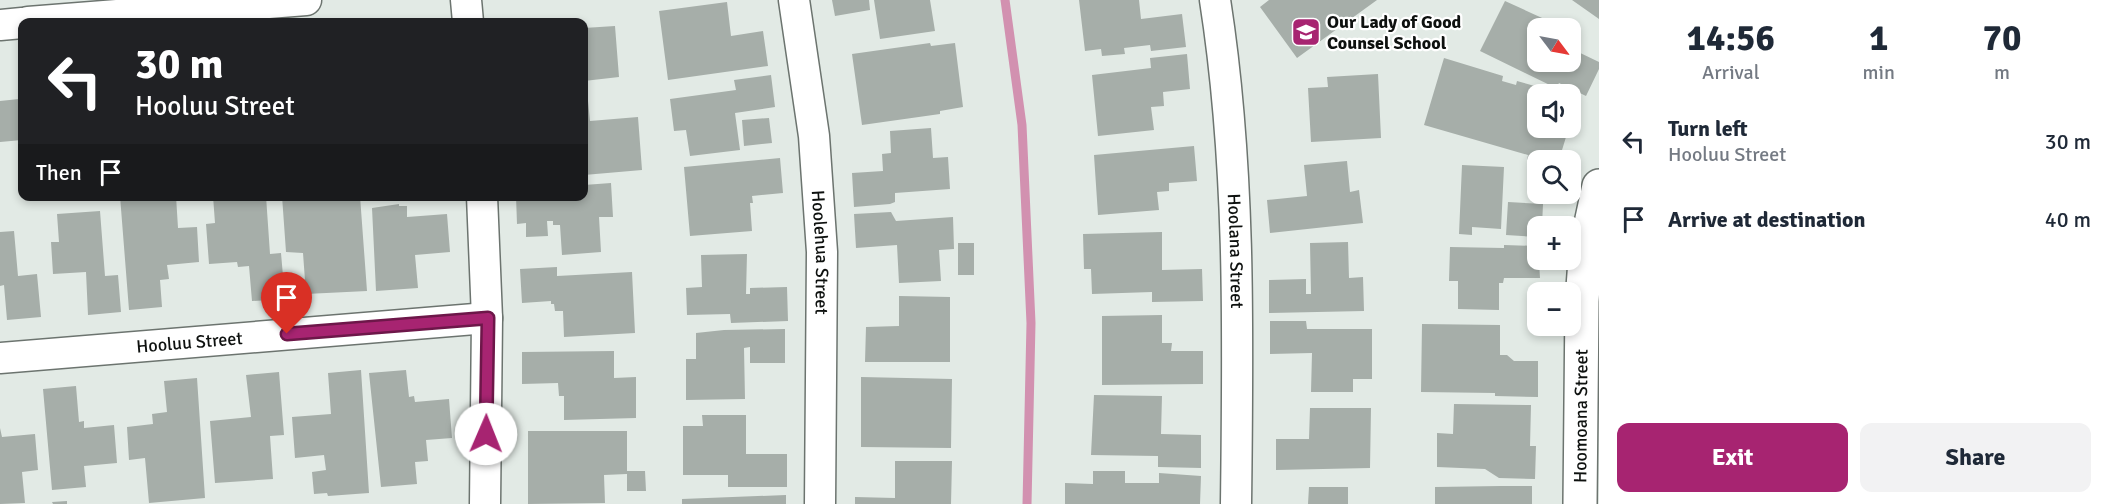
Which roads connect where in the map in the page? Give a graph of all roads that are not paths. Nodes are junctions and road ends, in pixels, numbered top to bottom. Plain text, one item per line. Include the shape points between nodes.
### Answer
1 (306, 0) edge
2 (466, 0) edge
3 (794, 0) edge
4 (1215, 0) edge
5 (79, 18) edge
6 (468, 18) edge
7 (18, 23) edge
8 (0, 25) edge
9 (1599, 186) edge
10 (482, 201) edge
11 (488, 318) junction
12 (0, 358) edge
13 (1586, 498) edge
14 (485, 504) edge
15 (820, 504) edge
16 (1236, 504) edge

1 - 5 street
2 - 6 street
3 - 15 street, Hoolehua Street via 814,136 822,252
4 - 16 street, Hoolana Street via 1231,148 1237,354
7 - 8 street
9 - 13 street, Hoomoana Street via 1586,247 1582,301
10 - 11 street
11 - 12 street, Hooluu Street
11 - 14 street

